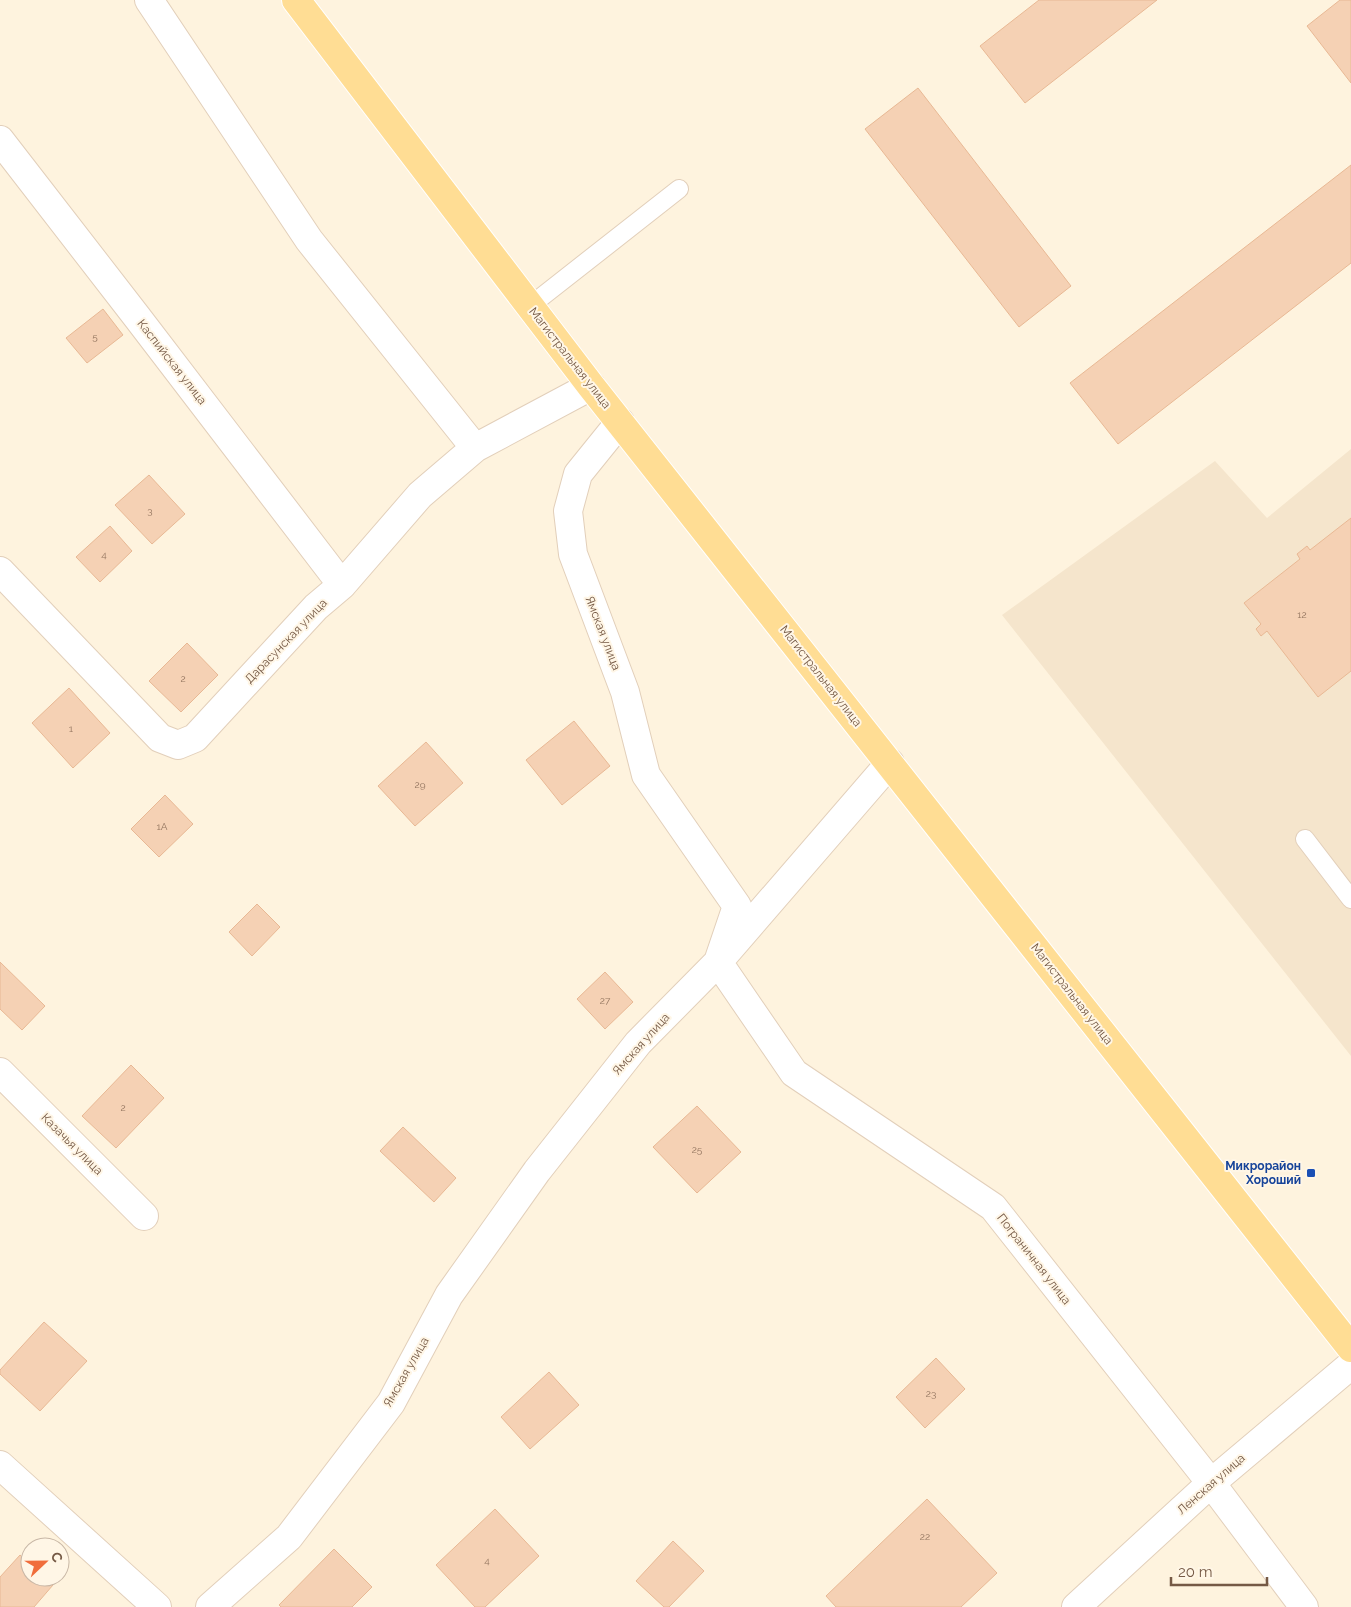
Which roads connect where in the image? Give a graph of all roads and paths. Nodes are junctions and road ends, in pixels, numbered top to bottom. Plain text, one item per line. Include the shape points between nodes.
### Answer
1 (149, 0) edge
2 (296, 0) edge
3 (0, 140) edge
4 (680, 190) dead end
5 (530, 306) junction
6 (591, 386) junction
7 (620, 422) junction
8 (475, 448) junction
9 (0, 571) edge
10 (342, 585) junction
11 (890, 763) junction
12 (1305, 839) dead end
13 (1351, 899) edge
14 (718, 962) junction
15 (0, 1072) edge
16 (144, 1216) dead end
17 (1351, 1348) edge
18 (1351, 1365) edge
19 (0, 1465) edge
20 (1211, 1482) junction
21 (157, 1607) edge
22 (210, 1607) edge
23 (1076, 1607) edge
24 (1304, 1607) edge

1 - 8 street via 309,240
2 - 5 main road, Магистральная улица
3 - 10 street, Каспийская улица
4 - 5 lane
5 - 6 main road, Магистральная улица
6 - 7 main road, Магистральная улица
6 - 8 street, Дарасунская улица
7 - 11 main road, Магистральная улица
7 - 14 street, Ямская улица via 578,474 568,511 574,554 625,692 646,775 737,906
8 - 10 street, Дарасунская улица via 420,495
9 - 10 street, Дарасунская улица via 160,738 178,745 195,738 316,608
11 - 14 street
11 - 17 main road, Магистральная улица
12 - 13 lane
14 - 20 street, Пограничная улица via 794,1073 993,1207
14 - 22 street, Ямская улица via 638,1044 537,1171 449,1295 390,1402 288,1537
15 - 16 street, Казачья улица
18 - 20 street, Ленская улица
19 - 21 street
20 - 23 street, Ленская улица
20 - 24 street, Пограничная улица

